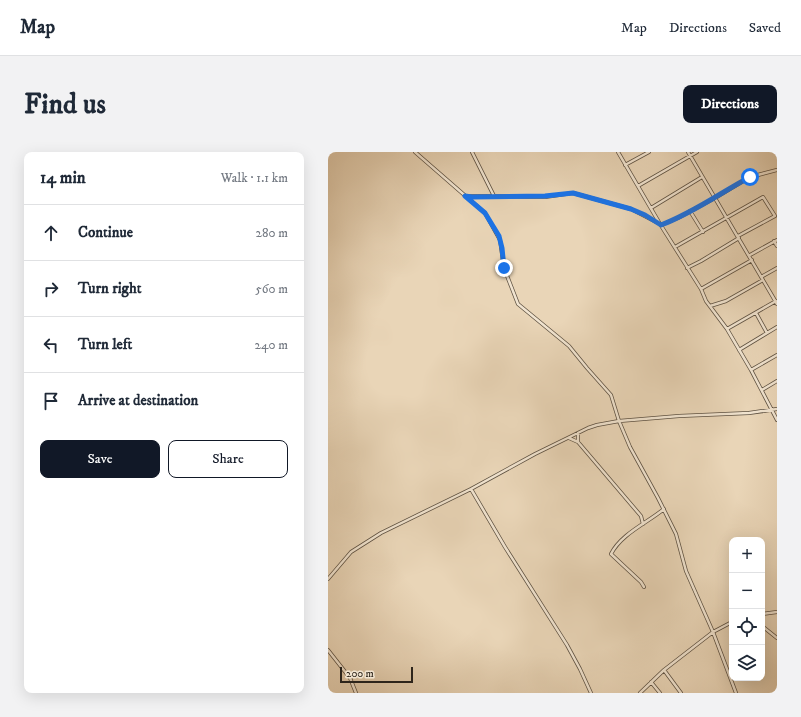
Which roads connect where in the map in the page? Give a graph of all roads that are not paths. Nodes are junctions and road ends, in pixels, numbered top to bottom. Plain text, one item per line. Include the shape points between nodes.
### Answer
1 (415, 152) edge
2 (472, 152) edge
3 (618, 152) edge
4 (649, 152) edge
5 (688, 152) edge
6 (697, 152) edge
7 (691, 156) junction
8 (625, 165) junction
9 (777, 170) edge
10 (702, 176) junction
11 (638, 186) junction
12 (465, 196) junction
13 (494, 196) junction
14 (715, 198) junction
15 (651, 208) junction
16 (690, 211) junction
17 (727, 218) junction
18 (661, 225) junction
19 (703, 232) junction
20 (738, 237) junction
21 (776, 241) edge
22 (777, 246) edge
23 (675, 247) junction
24 (750, 256) junction
25 (752, 260) junction
26 (687, 268) junction
27 (777, 268) edge
28 (761, 277) junction
29 (763, 280) junction
30 (701, 289) junction
31 (776, 303) edge
32 (710, 306) junction
33 (756, 313) junction
34 (777, 327) edge
35 (727, 329) junction
36 (767, 333) junction
37 (739, 350) junction
38 (777, 355) edge
39 (751, 370) junction
40 (777, 381) edge
41 (762, 390) junction
42 (771, 409) junction
43 (777, 409) edge
44 (777, 420) edge
45 (619, 421) junction
46 (578, 433) junction
47 (568, 437) junction
48 (578, 442) junction
49 (471, 489) junction
50 (664, 509) junction
51 (643, 524) junction
52 (328, 579) edge
53 (644, 587) dead end
54 (777, 612) edge
55 (765, 614) edge
56 (729, 624) edge
57 (765, 628) edge
58 (713, 632) junction
59 (777, 638) edge
60 (328, 650) edge
61 (664, 670) junction
62 (651, 682) junction
63 (356, 693) edge
64 (591, 693) edge
65 (640, 693) edge
66 (660, 693) edge
67 (681, 693) edge
68 (736, 693) edge

1 - 12 street
2 - 13 street
3 - 8 street
4 - 8 street
5 - 7 street
6 - 7 street
7 - 10 street
7 - 11 street
8 - 11 street
9 - 14 street via 752,176
10 - 14 street
10 - 15 street
11 - 15 street
12 - 13 street
12 - 45 street via 485,213 499,236 504,268 518,304 574,352 610,395
13 - 18 street via 573,193 631,209
14 - 16 street
14 - 17 street
15 - 18 street
16 - 18 street
16 - 19 street
17 - 19 street
17 - 20 street
17 - 20 street via 763,197 772,210 775,216
18 - 23 street
19 - 23 street
20 - 24 street
20 - 26 street
21 - 22 street
21 - 24 street
23 - 26 street
24 - 25 street
25 - 28 street
25 - 30 street
26 - 30 street
27 - 28 street
28 - 29 street
29 - 31 street
29 - 32 street via 726,301
30 - 32 street
31 - 33 street
32 - 35 street
33 - 35 street
33 - 36 street
34 - 36 street
35 - 37 street
36 - 37 street
37 - 39 street
38 - 39 street
39 - 41 street
40 - 41 street
41 - 42 street
42 - 43 street
42 - 44 street
42 - 45 street via 749,413
45 - 46 street via 597,425
45 - 50 street via 630,447
46 - 47 street
46 - 48 street
47 - 48 street
47 - 49 street
48 - 51 street via 641,516
49 - 52 street via 359,546
49 - 64 street via 567,645
50 - 51 street
50 - 58 street via 679,541 686,571
51 - 53 street via 624,538 611,554 642,582
54 - 55 street
56 - 58 street
57 - 59 street
58 - 61 street
58 - 68 street
60 - 63 street via 350,678
61 - 62 street
61 - 67 street
62 - 65 street
62 - 66 street

